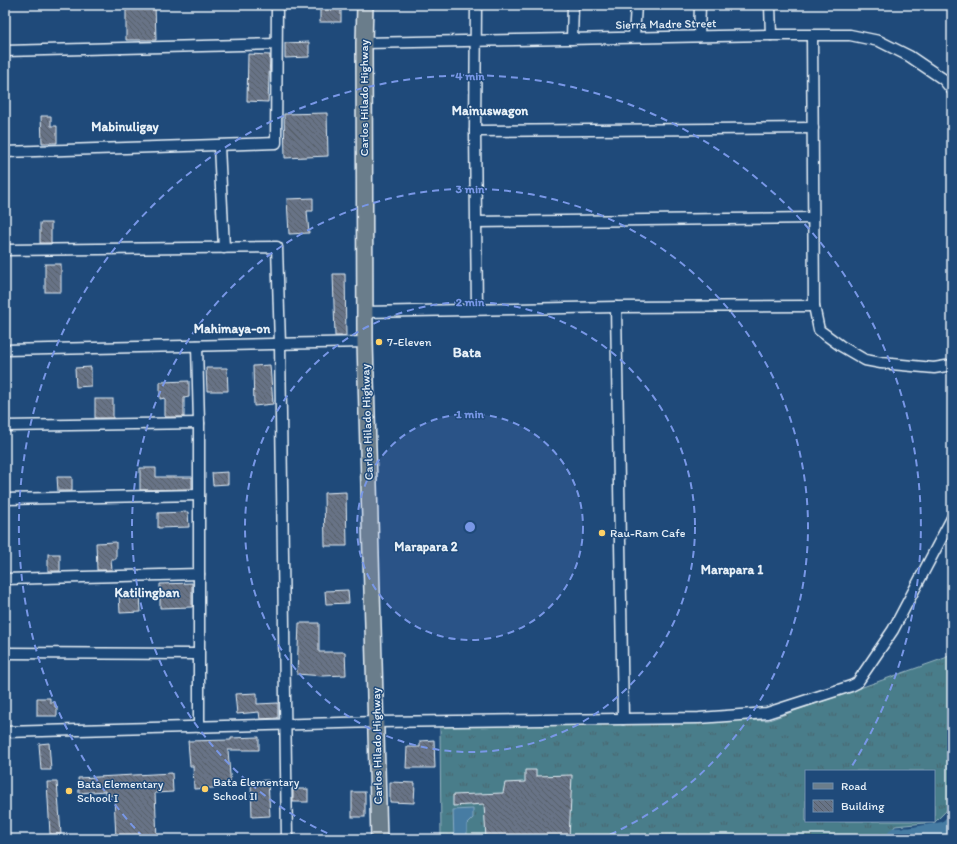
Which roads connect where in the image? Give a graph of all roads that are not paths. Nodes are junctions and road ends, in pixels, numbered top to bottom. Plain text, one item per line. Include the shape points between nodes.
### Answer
1 (277, 5) edge
2 (364, 5) edge
3 (476, 5) edge
4 (573, 5) edge
5 (636, 5) edge
6 (700, 5) edge
7 (770, 5) edge
8 (771, 35) junction
9 (699, 36) junction
10 (812, 36) junction
11 (634, 37) junction
12 (572, 39) junction
13 (476, 41) junction
14 (364, 43) junction
15 (276, 44) junction
16 (5, 51) edge
17 (952, 90) edge
18 (813, 128) junction
19 (475, 132) junction
20 (218, 146) junction
21 (5, 152) edge
22 (813, 218) junction
23 (476, 222) junction
24 (224, 248) junction
25 (5, 250) edge
26 (814, 306) junction
27 (616, 307) junction
28 (477, 309) junction
29 (365, 312) junction
30 (365, 342) junction
31 (280, 344) junction
32 (197, 346) junction
33 (5, 350) edge
34 (952, 366) edge
35 (199, 423) junction
36 (5, 426) edge
37 (199, 495) junction
38 (5, 499) edge
39 (952, 518) edge
40 (199, 574) junction
41 (5, 579) edge
42 (5, 653) edge
43 (198, 654) junction
44 (623, 719) junction
45 (377, 722) junction
46 (285, 726) junction
47 (199, 728) junction
48 (5, 732) edge
49 (287, 839) edge
50 (379, 839) edge

1 - 15 street
2 - 14 main road, Carlos Hilado Highway
3 - 13 street
4 - 12 street
5 - 11 street
6 - 9 street
7 - 8 street
8 - 9 street, Sierra Madre Street
8 - 10 street, Sierra Madre Street
9 - 11 street, Sierra Madre Street
10 - 17 street, Sierra Madre Street via 850,35 879,41 909,56 943,80
10 - 18 street
11 - 12 street, Sierra Madre Street
12 - 13 street, Sierra Madre Street
13 - 14 street, Sierra Madre Street
13 - 19 street
14 - 29 main road, Carlos Hilado Highway
15 - 16 street
15 - 20 street via 276,143
18 - 19 street
18 - 22 street
19 - 23 street
20 - 21 street
20 - 24 street
22 - 23 street
22 - 26 street
23 - 28 street
24 - 25 street
24 - 31 street via 276,247
26 - 27 street
26 - 34 street via 819,330 865,360 934,368
27 - 28 street
27 - 44 street
28 - 29 street
29 - 30 main road, Carlos Hilado Highway
30 - 31 street
30 - 45 main road, Carlos Hilado Highway
31 - 32 street
31 - 46 street
32 - 33 street
32 - 35 street
35 - 36 street
35 - 37 street
37 - 38 street
37 - 40 street
39 - 44 street via 893,630 859,681 851,686 767,713 699,718
40 - 41 street
40 - 43 street
42 - 43 street
43 - 47 street
44 - 45 street
45 - 46 street
45 - 50 main road, Carlos Hilado Highway
46 - 47 street
46 - 49 street
47 - 48 street

